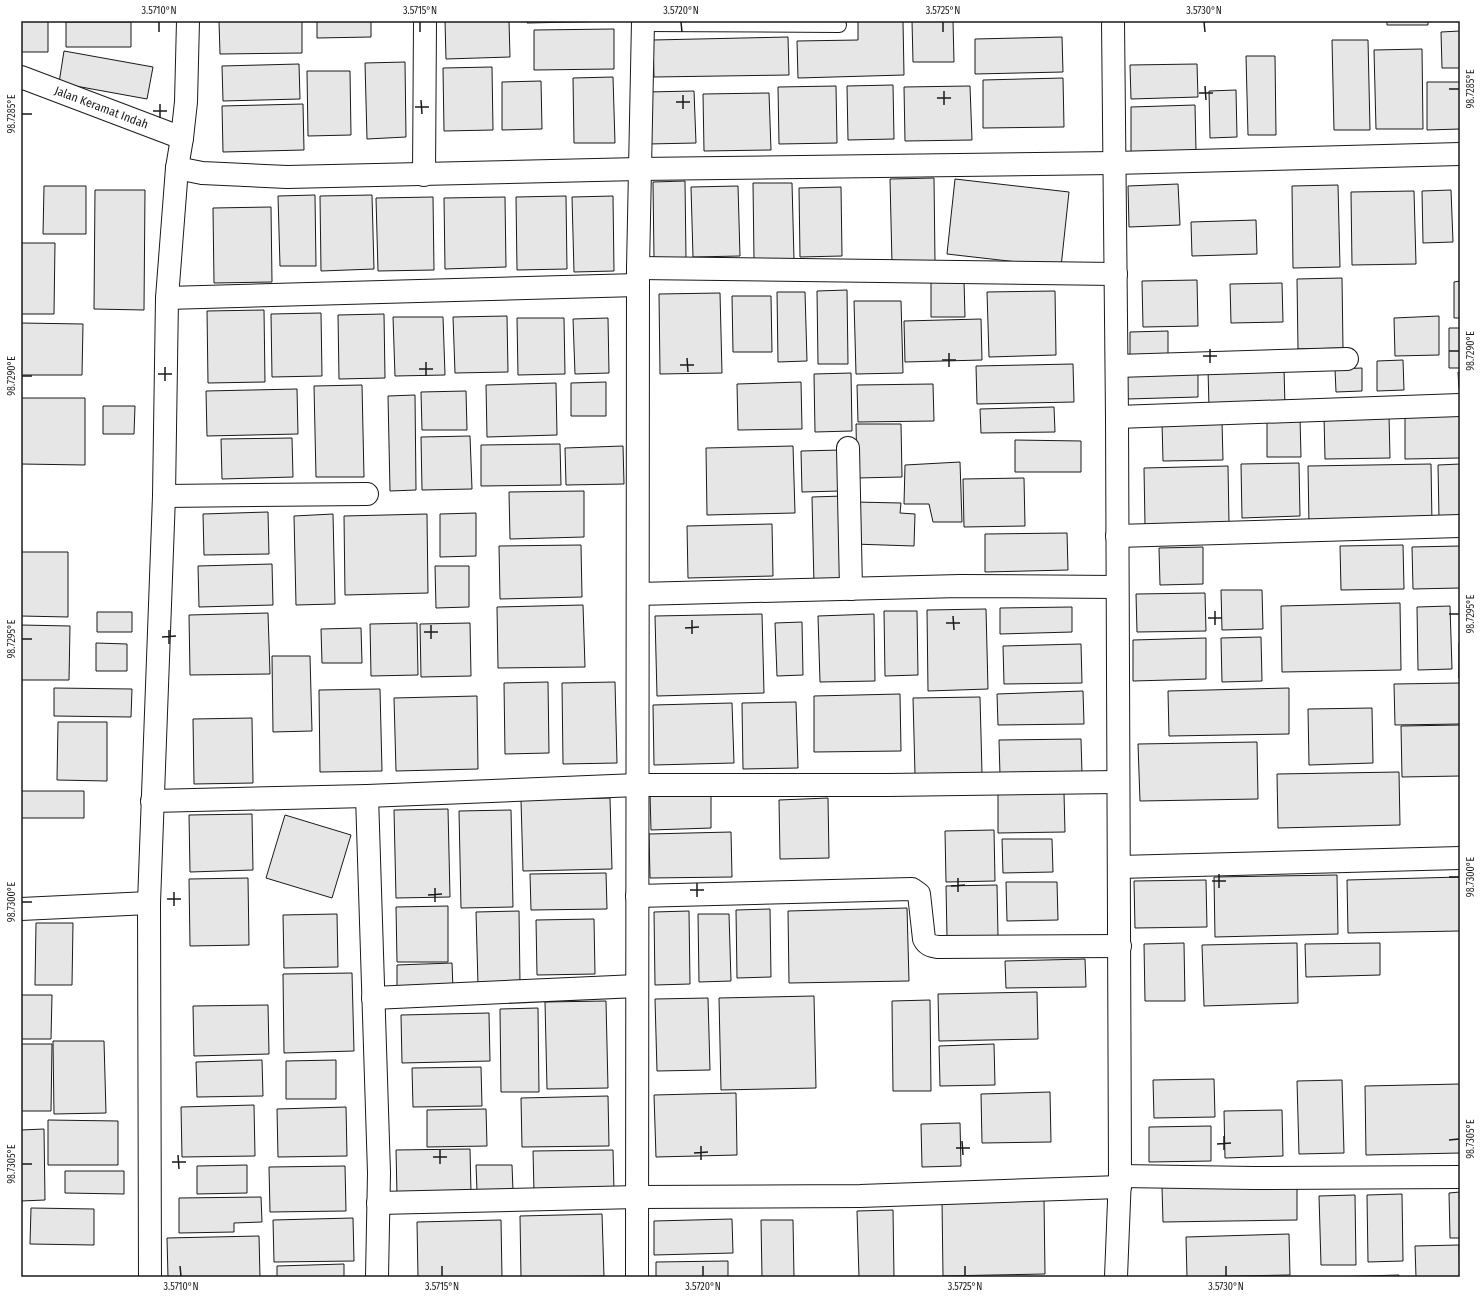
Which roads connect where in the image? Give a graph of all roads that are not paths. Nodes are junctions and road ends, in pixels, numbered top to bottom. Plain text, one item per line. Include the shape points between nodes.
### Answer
1 (188, 21) edge
2 (425, 21) edge
3 (1113, 21) edge
4 (643, 22) edge
5 (839, 25) dead end
6 (21, 77) edge
7 (182, 138) junction
8 (1460, 154) edge
9 (1114, 164) junction
10 (177, 168) junction
11 (639, 169) junction
12 (424, 175) junction
13 (1116, 274) junction
14 (638, 277) junction
15 (167, 298) junction
16 (1347, 358) dead end
17 (1117, 366) junction
18 (1460, 405) edge
19 (1117, 417) junction
20 (848, 448) dead end
21 (367, 494) dead end
22 (164, 496) junction
23 (1460, 526) edge
24 (1117, 536) junction
25 (1117, 587) junction
26 (851, 589) junction
27 (638, 594) junction
28 (1118, 782) junction
29 (637, 785) junction
30 (367, 796) junction
31 (152, 801) junction
32 (1460, 858) edge
33 (1119, 867) junction
34 (637, 896) junction
35 (149, 903) junction
36 (21, 909) edge
37 (1120, 946) junction
38 (637, 986) junction
39 (373, 998) junction
40 (1460, 1177) edge
41 (1120, 1182) junction
42 (638, 1197) junction
43 (378, 1203) junction
44 (150, 1277) edge
45 (376, 1277) edge
46 (637, 1277) edge
47 (1116, 1277) edge

1 - 7 street via 186,102
2 - 12 street
3 - 9 street
4 - 5 lane
4 - 11 street
6 - 7 street, Jalan Keramat Indah
7 - 10 street
8 - 9 street
9 - 11 street
9 - 13 street
10 - 12 street via 202,173 287,177
10 - 15 street
11 - 12 street
11 - 14 street
13 - 14 street
13 - 17 street
14 - 15 street
14 - 27 street
15 - 22 street
16 - 17 street
17 - 19 street
18 - 19 street
19 - 24 street
20 - 26 street
21 - 22 street
22 - 31 street
23 - 24 street
24 - 25 street
25 - 26 street via 960,586
25 - 28 street
26 - 27 street
27 - 29 street
28 - 29 street
28 - 33 street
29 - 30 street
29 - 34 street
30 - 31 street
30 - 39 street
31 - 35 street
32 - 33 street
33 - 37 street
34 - 37 street via 912,889 919,894 924,939 931,946
34 - 38 street
35 - 36 street
35 - 44 street
37 - 41 street
38 - 39 street
38 - 42 street
39 - 43 street
40 - 41 street via 1254,1178
41 - 42 street via 860,1196
41 - 47 street
42 - 43 street
42 - 46 street
43 - 45 street

